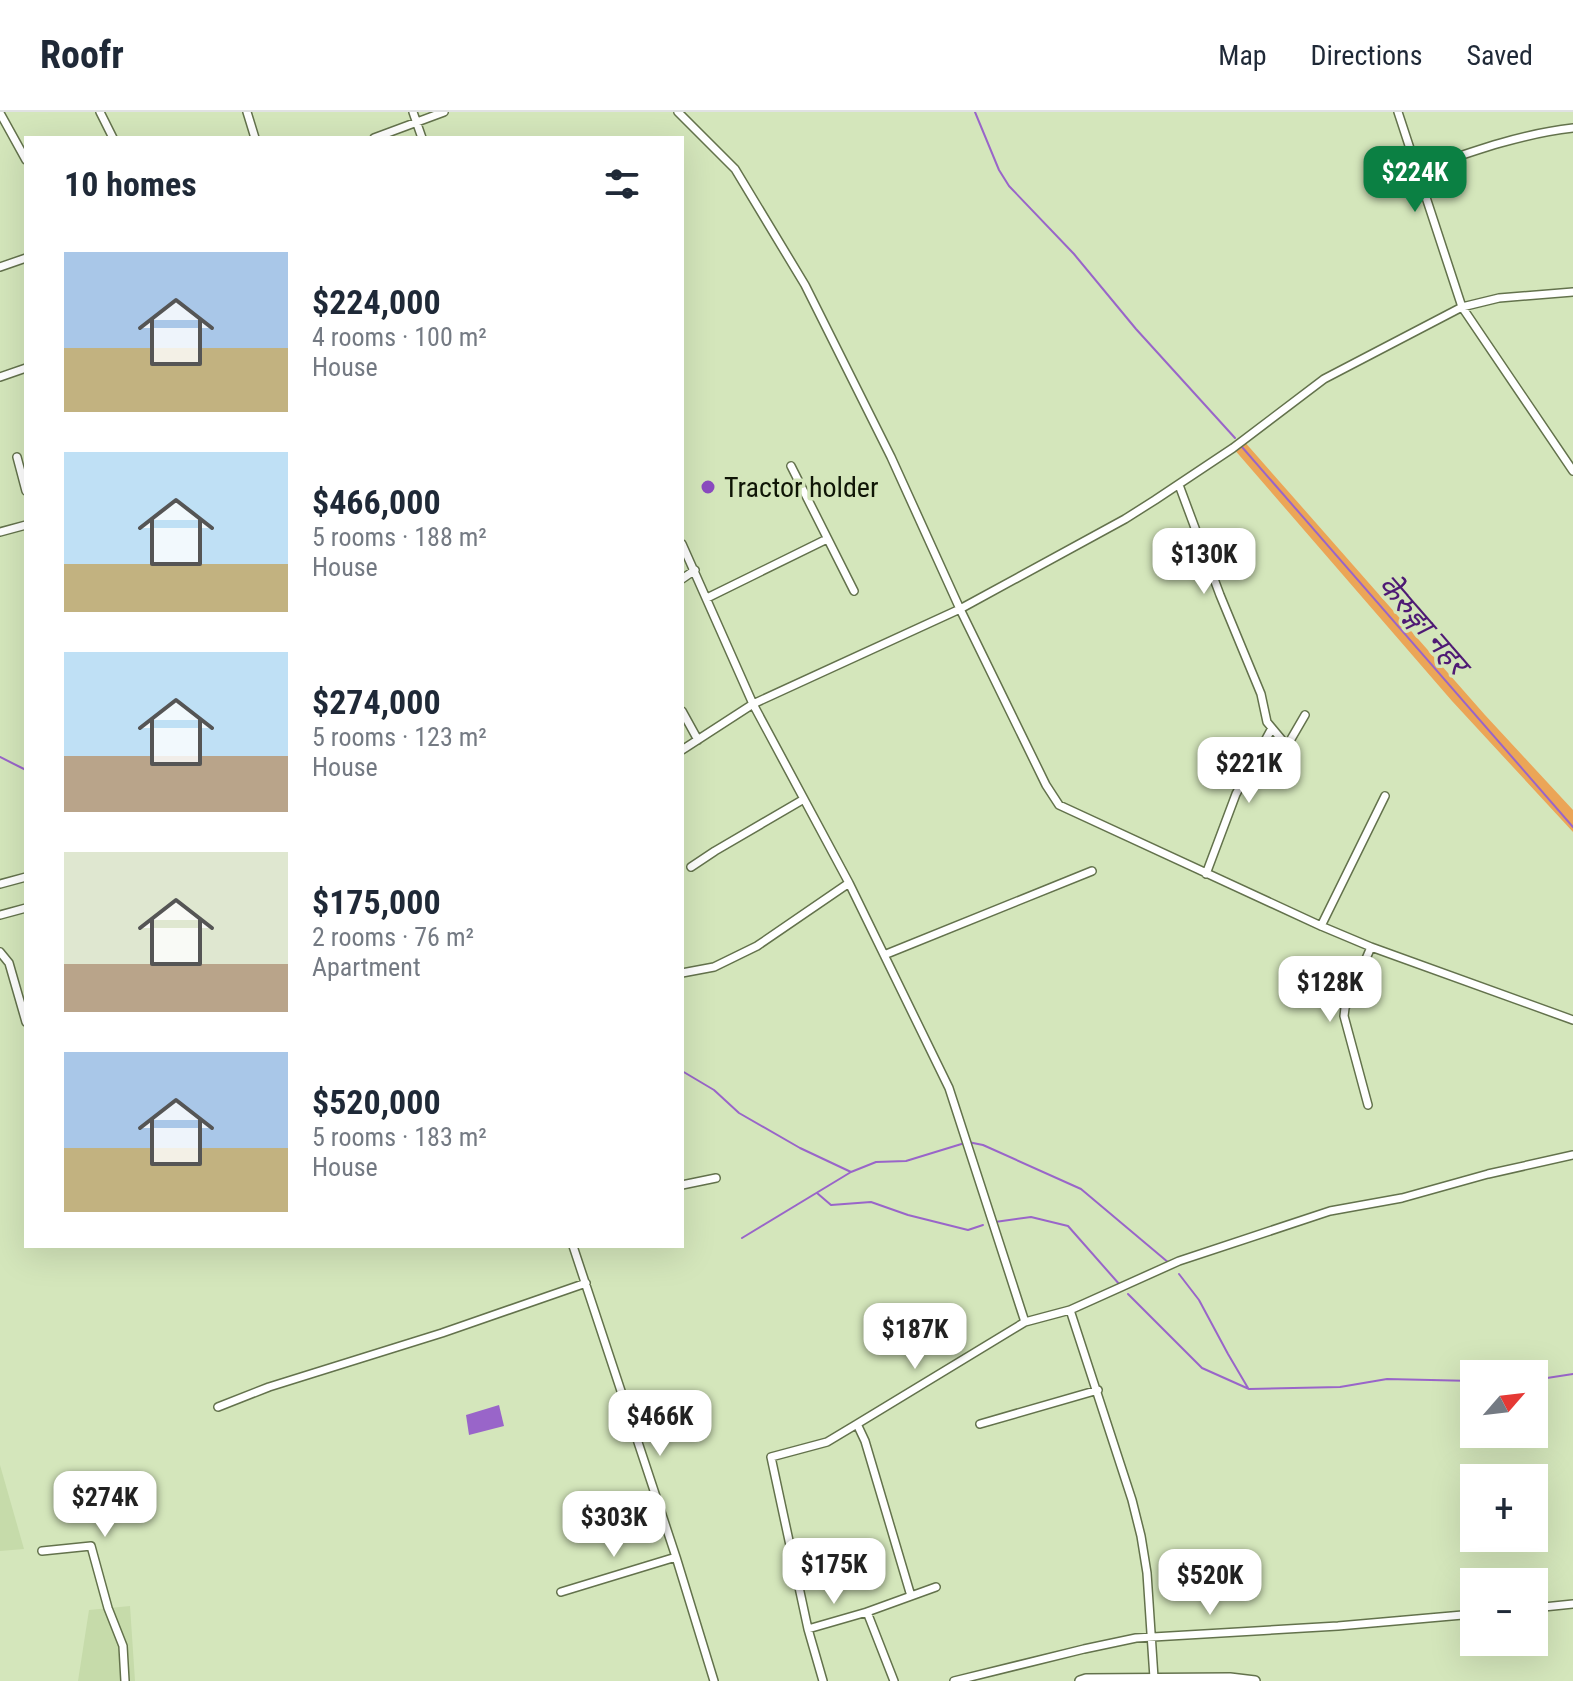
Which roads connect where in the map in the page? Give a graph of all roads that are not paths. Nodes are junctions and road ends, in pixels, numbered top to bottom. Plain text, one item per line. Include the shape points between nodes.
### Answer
1 (100, 112) edge
2 (247, 112) edge
3 (413, 112) edge
4 (444, 112) edge
5 (678, 112) edge
6 (1398, 112) edge
7 (0, 113) edge
8 (416, 124) junction
9 (1573, 128) edge
10 (112, 136) edge
11 (254, 136) edge
12 (380, 136) edge
13 (421, 136) edge
14 (24, 156) edge
15 (1416, 171) junction
16 (24, 259) edge
17 (0, 267) edge
18 (1573, 292) edge
19 (1462, 307) junction
20 (24, 369) edge
21 (0, 377) edge
22 (17, 457) dead end
23 (791, 466) dead end
24 (1573, 471) edge
25 (24, 483) edge
26 (1179, 485) junction
27 (24, 526) edge
28 (0, 532) edge
29 (827, 539) junction
30 (684, 548) edge
31 (695, 570) junction
32 (684, 578) edge
33 (854, 591) dead end
34 (707, 598) junction
35 (960, 609) junction
36 (753, 704) junction
37 (684, 715) edge
38 (1305, 715) dead end
39 (1272, 728) junction
40 (698, 740) junction
41 (684, 749) edge
42 (1385, 796) dead end
43 (804, 799) junction
44 (691, 867) dead end
45 (1092, 871) dead end
46 (1206, 874) junction
47 (24, 878) edge
48 (849, 883) junction
49 (0, 884) edge
50 (24, 909) edge
51 (0, 915) edge
52 (1321, 926) junction
53 (1371, 947) junction
54 (0, 952) edge
55 (884, 955) junction
56 (684, 973) edge
57 (24, 1015) edge
58 (1573, 1020) edge
59 (1368, 1105) dead end
60 (1573, 1155) edge
61 (716, 1178) dead end
62 (684, 1185) edge
63 (574, 1248) edge
64 (586, 1283) junction
65 (1070, 1310) junction
66 (1025, 1322) junction
67 (1098, 1390) junction
68 (218, 1407) dead end
69 (857, 1424) junction
70 (980, 1424) dead end
71 (42, 1551) dead end
72 (676, 1557) junction
73 (936, 1587) dead end
74 (561, 1592) dead end
75 (911, 1596) junction
76 (1573, 1604) edge
77 (1548, 1607) edge
78 (867, 1612) junction
79 (1460, 1615) edge
80 (808, 1629) junction
81 (1151, 1636) junction
82 (1154, 1678) junction
83 (125, 1681) edge
84 (714, 1681) edge
85 (823, 1681) edge
86 (894, 1681) edge
87 (954, 1681) edge
88 (1080, 1681) edge
89 (1255, 1681) edge

1 - 10 street
2 - 11 street
3 - 8 street
4 - 8 street
5 - 35 street via 735,169 805,285
6 - 15 street
7 - 14 street
8 - 12 street
8 - 13 street
9 - 15 street via 1495,143
15 - 19 street
16 - 17 street
18 - 19 street
19 - 24 street
19 - 26 street via 1324,379
20 - 21 street
22 - 25 street
23 - 29 street
26 - 35 street
26 - 39 street
27 - 28 street
29 - 33 street
29 - 34 street
30 - 31 street
31 - 32 street
31 - 34 street
34 - 36 street
35 - 36 street
35 - 46 street via 1059,805
36 - 40 street
36 - 43 street
37 - 40 street
38 - 39 street via 1287,746
39 - 46 street via 1236,794
40 - 41 street
42 - 52 street
43 - 44 street
43 - 48 street
45 - 55 street
46 - 52 street
47 - 49 street
48 - 55 street
48 - 56 street via 757,946 714,967
50 - 51 street
52 - 53 street
53 - 58 street
53 - 59 street via 1344,1016
54 - 57 street via 9,963
55 - 66 street via 949,1088
60 - 65 street via 1330,1211 1179,1261
61 - 62 street
63 - 64 street
64 - 68 street
64 - 72 street
65 - 66 street
65 - 67 street
66 - 69 street
67 - 70 street
67 - 81 street via 1141,1536
69 - 75 street
69 - 80 street via 827,1442 771,1457
71 - 83 street via 91,1546 123,1646
72 - 74 street
72 - 84 street
73 - 75 street
75 - 78 street
76 - 77 street
78 - 80 street
78 - 86 street
79 - 81 street
80 - 85 street
81 - 82 street
81 - 87 street
82 - 88 main road
82 - 89 main road

